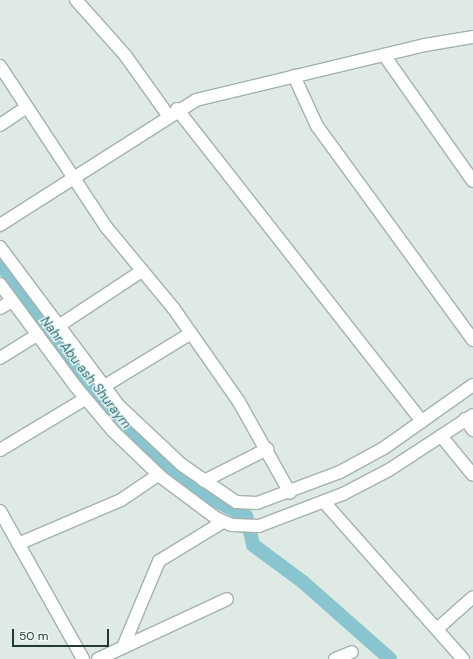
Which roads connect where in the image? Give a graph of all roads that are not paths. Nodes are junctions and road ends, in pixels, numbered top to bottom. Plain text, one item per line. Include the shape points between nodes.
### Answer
1 (76, 0) edge
2 (473, 37) edge
3 (384, 55) junction
4 (0, 66) edge
5 (294, 76) junction
6 (27, 108) junction
7 (172, 112) junction
8 (0, 125) edge
9 (73, 177) junction
10 (473, 181) edge
11 (0, 225) edge
12 (0, 247) edge
13 (142, 271) junction
14 (0, 284) edge
15 (12, 300) junction
16 (0, 308) edge
17 (57, 326) junction
18 (191, 333) junction
19 (37, 335) junction
20 (473, 340) edge
21 (0, 358) edge
22 (473, 385) edge
23 (103, 387) junction
24 (85, 399) junction
25 (469, 417) edge
26 (422, 421) junction
27 (473, 430) edge
28 (441, 436) junction
29 (267, 449) junction
30 (0, 450) edge
31 (158, 475) junction
32 (473, 475) edge
33 (204, 481) junction
34 (290, 493) junction
35 (324, 502) junction
36 (0, 511) edge
37 (224, 522) junction
38 (18, 544) junction
39 (473, 596) edge
40 (227, 599) dead end
41 (437, 629) junction
42 (123, 647) junction
43 (352, 652) dead end
44 (83, 659) edge
45 (98, 659) edge
46 (335, 659) edge
47 (464, 659) edge

1 - 7 street
2 - 3 street
3 - 5 street
3 - 10 street
4 - 6 street
5 - 7 street via 206,96
5 - 20 street via 317,126
6 - 8 street
6 - 9 street
7 - 9 street
7 - 26 street
9 - 11 street
9 - 13 street
12 - 17 street
13 - 17 street
13 - 18 street
14 - 15 street
15 - 16 street
15 - 19 street
17 - 23 street
18 - 23 street
18 - 29 street
19 - 21 street
19 - 24 street
22 - 26 street
23 - 33 street via 140,427
24 - 30 street
24 - 31 street
25 - 27 street
25 - 28 street
26 - 34 street via 362,460
28 - 32 street
28 - 35 street via 389,470
29 - 33 street
29 - 34 street
31 - 37 street
31 - 38 street via 121,500
33 - 34 street via 242,504 257,503
35 - 37 street via 259,526 240,527
35 - 41 street
36 - 38 street
37 - 42 street via 159,561
38 - 44 street
39 - 41 street
40 - 42 street
41 - 47 street
42 - 45 street
43 - 46 street

